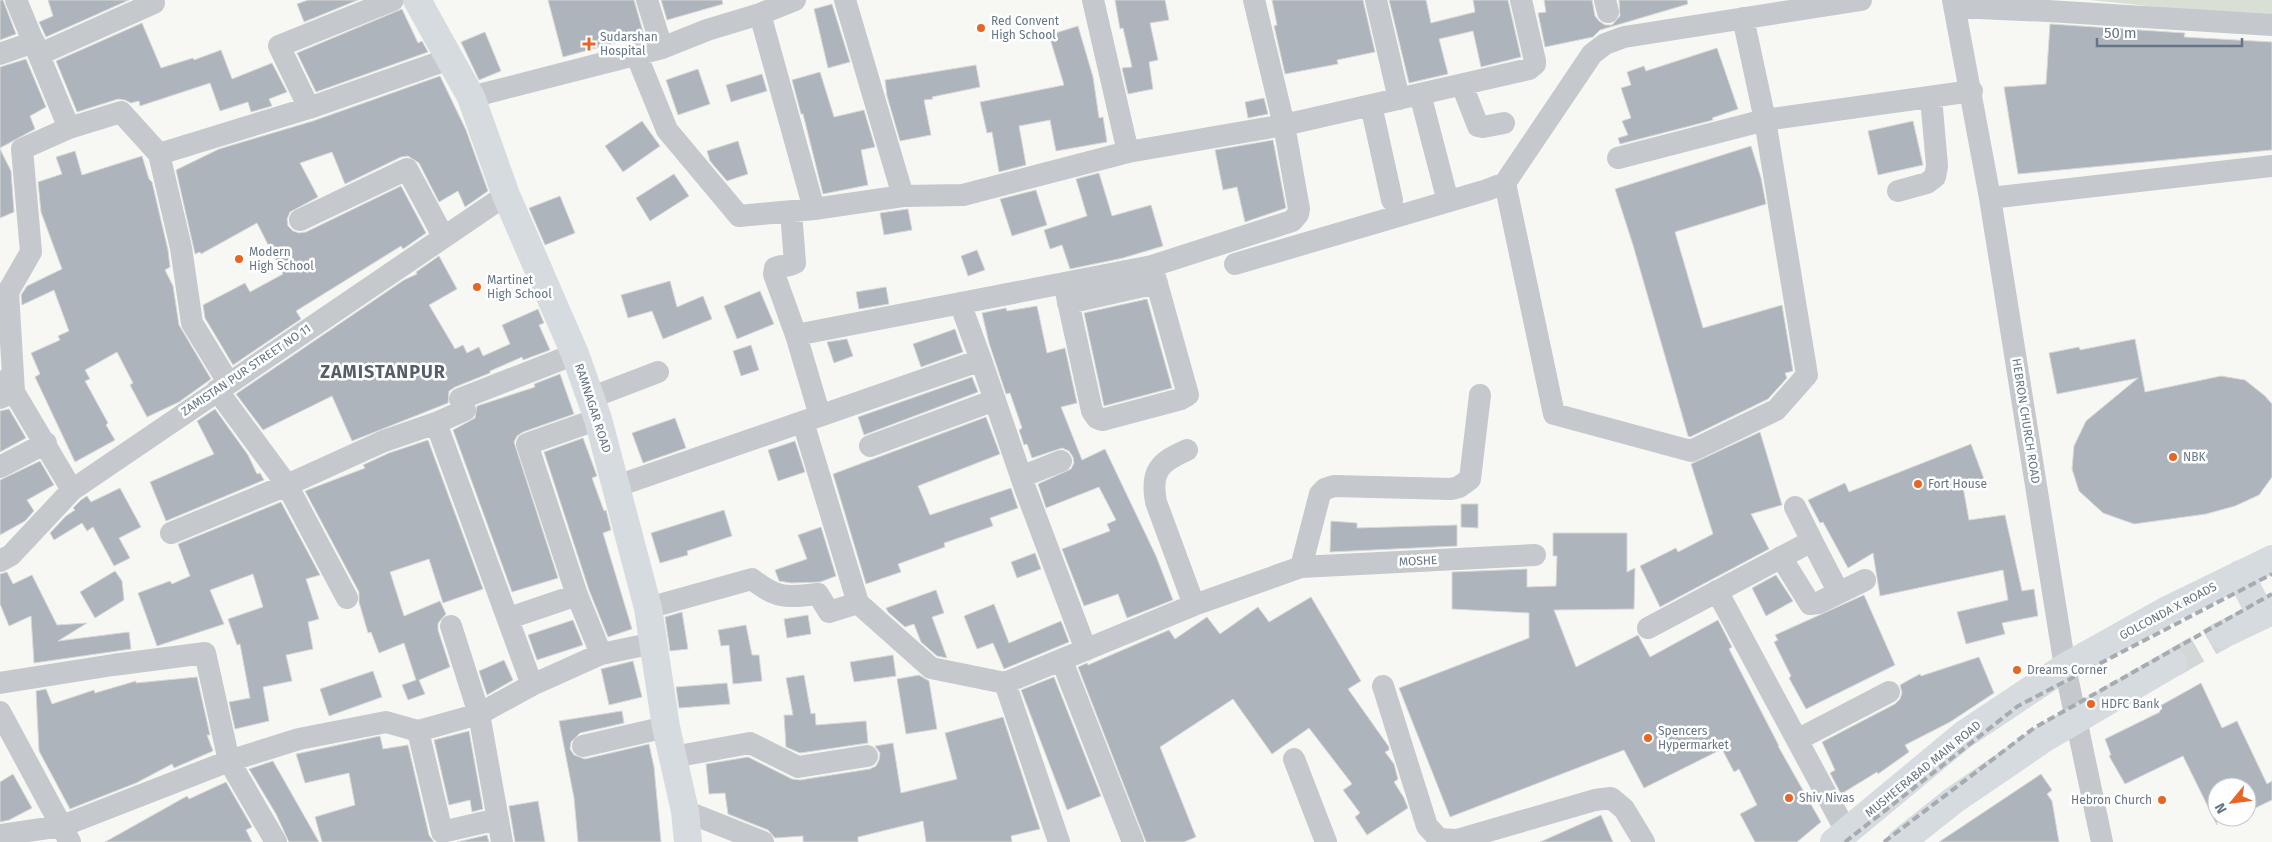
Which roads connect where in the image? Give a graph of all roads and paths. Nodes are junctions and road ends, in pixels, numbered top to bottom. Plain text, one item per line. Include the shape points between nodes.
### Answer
1 (16, 0) edge
2 (153, 0) edge
3 (393, 0) edge
4 (417, 0) edge
5 (647, 0) edge
6 (795, 0) edge
7 (845, 0) edge
8 (1093, 0) edge
9 (1254, 0) edge
10 (1376, 0) edge
11 (1521, 0) edge
12 (1861, 0) edge
13 (1954, 4) edge
14 (760, 14) junction
15 (1743, 18) junction
16 (2272, 25) edge
17 (37, 48) junction
18 (662, 48) junction
19 (0, 54) edge
20 (636, 54) junction
21 (449, 59) junction
22 (1462, 85) junction
23 (1972, 91) junction
24 (471, 97) junction
25 (1410, 97) junction
26 (1931, 97) junction
27 (1371, 105) junction
28 (309, 108) junction
29 (1765, 120) junction
30 (1504, 124) dead end
31 (1284, 125) junction
32 (69, 128) junction
33 (1128, 152) junction
34 (158, 154) junction
35 (1618, 158) dead end
36 (2272, 166) edge
37 (1505, 183) junction
38 (1445, 190) dead end
39 (1898, 191) dead end
40 (506, 194) junction
41 (903, 196) junction
42 (1990, 198) junction
43 (1392, 200) dead end
44 (814, 209) junction
45 (791, 212) junction
46 (300, 220) dead end
47 (443, 236) junction
48 (1235, 264) dead end
49 (1154, 274) junction
50 (1066, 293) junction
51 (960, 303) junction
52 (796, 335) junction
53 (575, 354) junction
54 (981, 360) junction
55 (658, 372) dead end
56 (222, 386) junction
57 (5, 390) edge
58 (1480, 395) dead end
59 (995, 400) junction
60 (594, 409) junction
61 (811, 419) junction
62 (436, 423) junction
63 (46, 443) junction
64 (870, 446) dead end
65 (1187, 450) dead end
66 (1061, 461) dead end
67 (0, 467) edge
68 (1021, 478) junction
69 (287, 485) junction
70 (617, 486) junction
71 (72, 490) junction
72 (1795, 507) dead end
73 (171, 533) dead end
74 (1812, 541) junction
75 (1535, 555) dead end
76 (1782, 557) junction
77 (2272, 558) edge
78 (0, 561) edge
79 (1302, 567) junction
80 (2240, 574) junction
81 (1865, 580) dead end
82 (1717, 591) junction
83 (1839, 593) junction
84 (577, 595) junction
85 (347, 598) dead end
86 (858, 604) junction
87 (1194, 605) junction
88 (648, 608) junction
89 (2266, 613) edge
90 (509, 618) junction
91 (451, 626) dead end
92 (1648, 628) dead end
93 (2222, 635) tunnel mouth
94 (654, 643) junction
95 (1086, 650) junction
96 (601, 654) junction
97 (1062, 661) junction
98 (2173, 663) tunnel mouth
99 (2065, 667) junction
100 (0, 683) edge
101 (1005, 683) junction
102 (532, 685) junction
103 (1383, 686) dead end
104 (1889, 692) dead end
105 (0, 712) edge
106 (479, 714) junction
107 (2077, 718) junction
108 (666, 728) junction
109 (418, 731) junction
110 (1797, 740) junction
111 (583, 746) dead end
112 (867, 756) dead end
113 (673, 757) junction
114 (1294, 759) dead end
115 (229, 761) junction
116 (685, 810) junction
117 (498, 819) junction
118 (66, 834) edge
119 (0, 835) edge
120 (1840, 837) edge
121 (276, 842) edge
122 (502, 842) edge
123 (688, 842) edge
124 (762, 842) edge
125 (1059, 842) edge
126 (1133, 842) edge
127 (1326, 842) edge
128 (1644, 842) edge
129 (1901, 842) edge
130 (2102, 842) edge

1 - 17 street
2 - 17 street via 154,3
3 - 28 street via 279,46
4 - 21 main road, RAMNAGAR ROAD
5 - 18 street
6 - 14 street
7 - 41 street
8 - 33 street
9 - 31 street
10 - 25 street
11 - 22 street via 1535,64
12 - 15 street
13 - 16 street
13 - 23 street, HEBRON CHURCH ROAD
14 - 18 street
14 - 44 street
15 - 29 street
15 - 37 street via 1624,37 1605,44 1592,54
17 - 19 street
17 - 32 street
18 - 20 street
20 - 24 street
20 - 45 street via 667,130 739,216
21 - 24 main road, RAMNAGAR ROAD
21 - 28 street
22 - 25 street
22 - 30 street via 1478,126
23 - 26 street
23 - 42 street, HEBRON CHURCH ROAD
24 - 40 main road, RAMNAGAR ROAD
25 - 27 street
25 - 38 street
26 - 29 street
26 - 39 street via 1937,166 1935,177 1927,183
27 - 31 street
27 - 43 street
28 - 34 street
29 - 35 street
29 - 37 street via 1807,375 1776,410 1691,451 1554,414
31 - 33 street
31 - 49 street via 1299,209 1296,218
32 - 34 street via 121,112
32 - 57 street via 22,149 31,252 8,292
33 - 41 street via 963,195
34 - 56 street via 181,248 192,323
36 - 42 street
37 - 48 street
40 - 47 street, ZAMISTAN PUR STREET NO 11
40 - 53 main road, RAMNAGAR ROAD
41 - 44 street
42 - 99 street, HEBRON CHURCH ROAD
44 - 45 street
45 - 52 street via 795,263 788,267 778,266 774,274
46 - 47 street via 407,169
47 - 56 street, ZAMISTAN PUR STREET NO 11
49 - 50 street
49 - 50 street via 1188,395 1102,420 1092,411
50 - 51 street
51 - 52 street
51 - 54 street
52 - 61 street
53 - 60 main road, RAMNAGAR ROAD
53 - 62 street via 460,399 465,410
54 - 59 street
54 - 61 street
55 - 60 street
56 - 69 street
56 - 71 street, ZAMISTAN PUR STREET NO 11
57 - 63 street
58 - 79 street via 1470,479 1451,489 1325,488 1320,494
59 - 64 street
59 - 68 street
60 - 70 main road, RAMNAGAR ROAD
60 - 84 street via 527,444
61 - 70 street
61 - 86 street
62 - 69 street via 384,441
62 - 90 street
63 - 67 street
63 - 71 street
65 - 87 street via 1166,459 1155,476 1154,489
66 - 68 street
68 - 95 street
69 - 73 street
69 - 85 street
70 - 88 main road, RAMNAGAR ROAD
71 - 78 street, ZAMISTAN PUR STREET NO 11 via 12,555
72 - 74 street
74 - 76 street
74 - 83 street
75 - 79 street, MOSHE
76 - 82 street
76 - 83 street via 1810,604
77 - 80 main road, GOLCONDA X ROADS
79 - 87 street, MOSHE
80 - 89 main road
80 - 99 main road, GOLCONDA X ROADS
81 - 83 street
82 - 92 street
82 - 110 street
84 - 90 street
84 - 96 street
86 - 88 street via 829,612 818,594 785,598 764,589 752,579
86 - 101 street via 931,668
87 - 95 street, MOSHE
88 - 94 main road, RAMNAGAR ROAD
89 - 93 main road
90 - 102 street
91 - 106 street
94 - 96 street
94 - 108 main road, RAMNAGAR ROAD
95 - 97 street, MOSHE
96 - 102 street
97 - 101 street, MOSHE
97 - 126 street
98 - 107 main road
99 - 107 street, HEBRON CHURCH ROAD
99 - 120 main road, MUSHEERABAD MAIN ROAD via 1963,735
100 - 115 street via 205,653
101 - 125 street
102 - 106 street
103 - 128 street via 1427,826 1440,839 1456,840 1611,798 1624,809
104 - 110 street
105 - 118 street
106 - 109 street
106 - 117 street
107 - 129 main road via 1954,800
107 - 130 street, HEBRON CHURCH ROAD
108 - 111 street
108 - 113 main road, RAMNAGAR ROAD
109 - 115 street via 386,722 299,739
109 - 117 street via 442,832
110 - 120 street
112 - 113 street via 798,767 750,743
113 - 116 main road, RAMNAGAR ROAD
114 - 127 street
115 - 118 street
115 - 121 street
116 - 123 main road, RAMNAGAR ROAD
116 - 124 street
117 - 122 street
118 - 119 street

